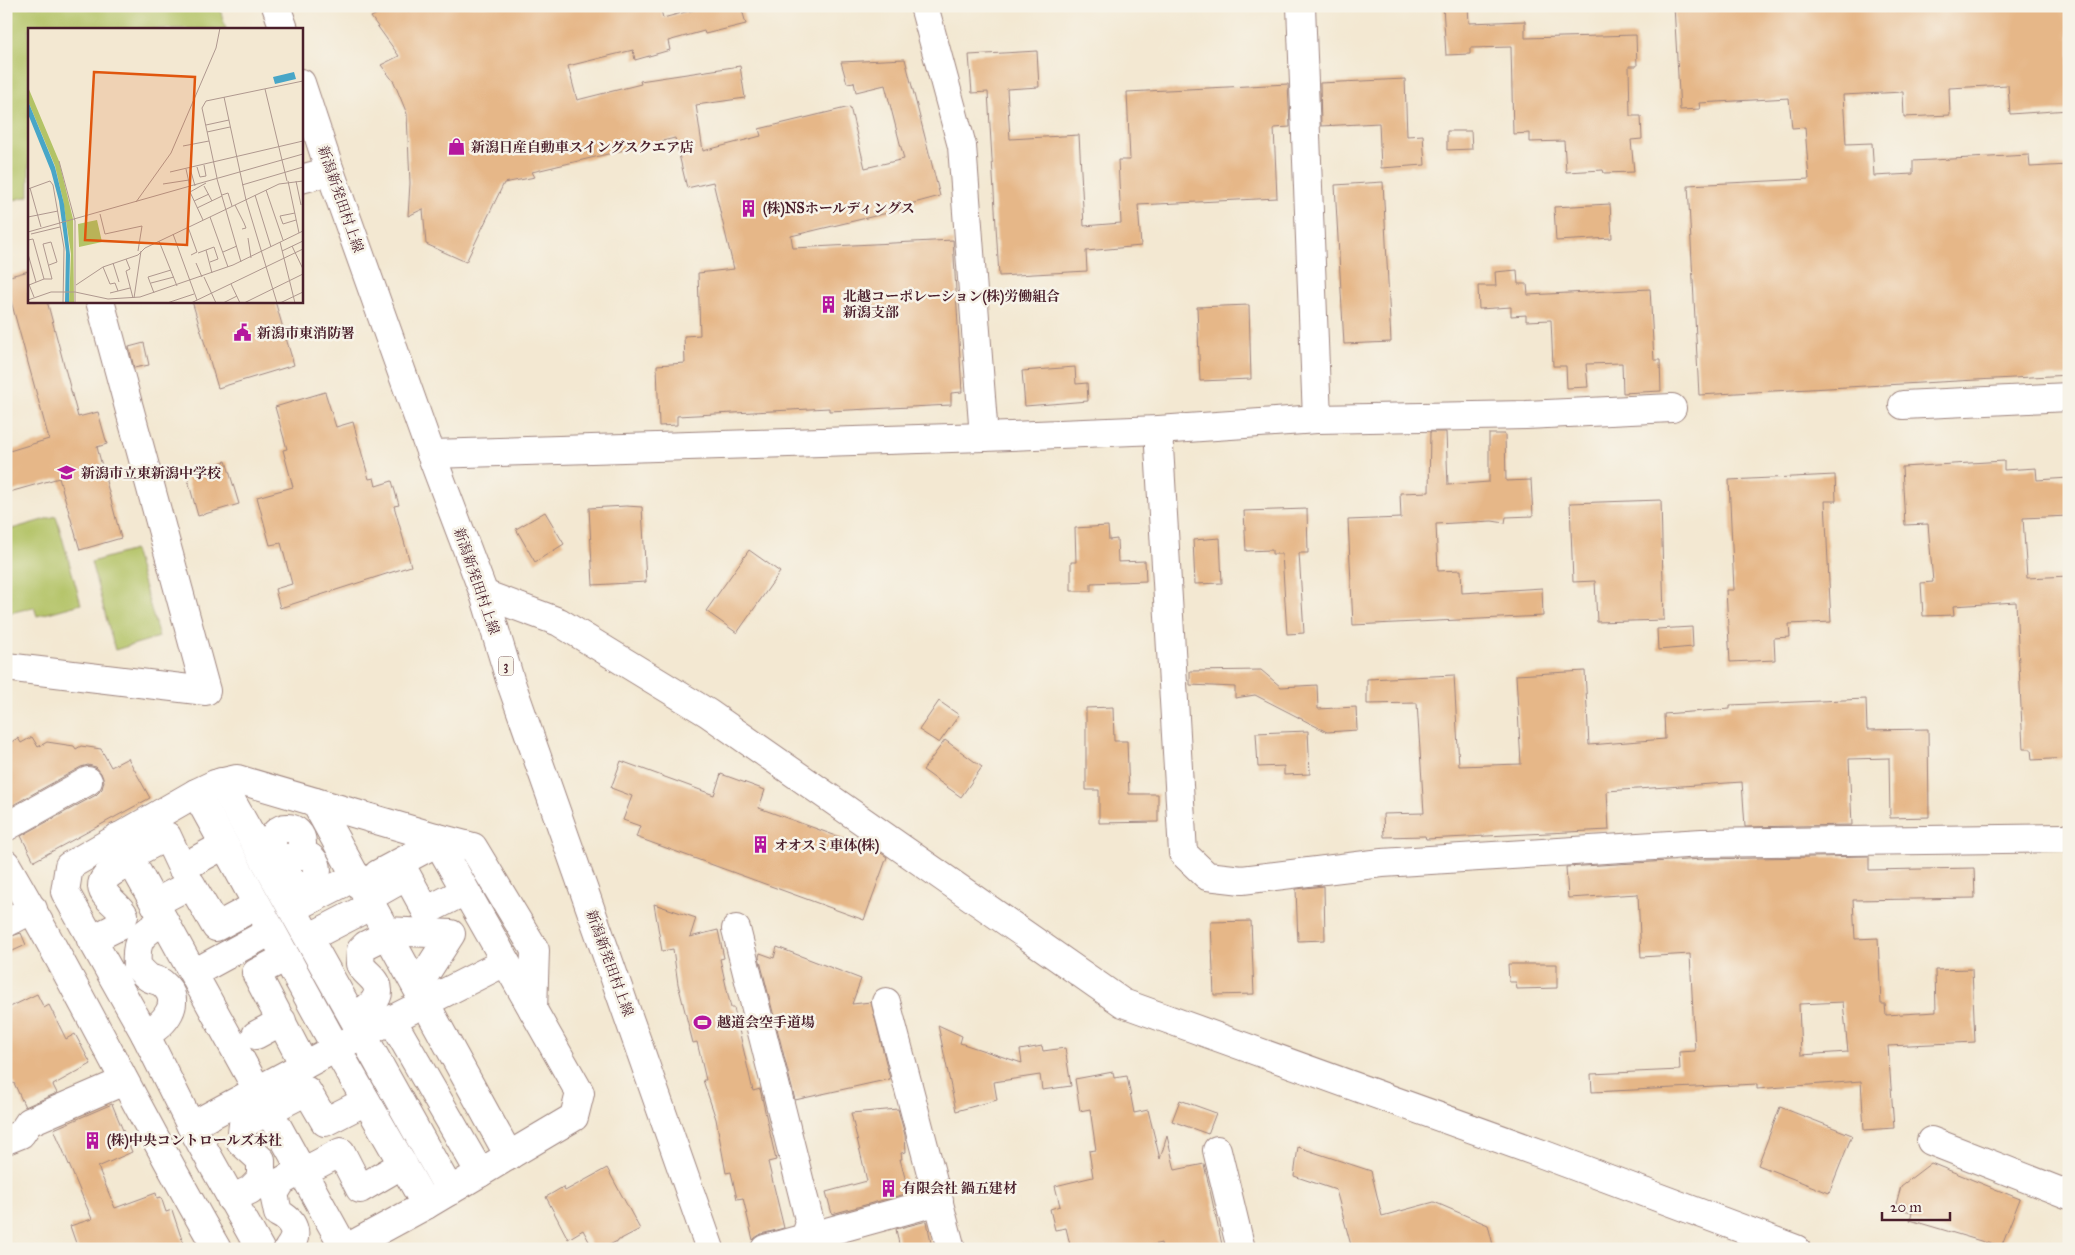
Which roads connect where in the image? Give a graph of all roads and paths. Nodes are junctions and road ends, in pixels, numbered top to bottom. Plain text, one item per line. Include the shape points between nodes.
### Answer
1 (276, 6) edge
2 (924, 6) edge
3 (1301, 6) edge
4 (284, 28) edge
5 (302, 86) edge
6 (330, 171) junction
7 (302, 179) edge
8 (100, 302) edge
9 (2069, 397) edge
10 (1903, 406) dead end
11 (1672, 408) dead end
12 (1317, 418) junction
13 (1158, 430) junction
14 (984, 437) junction
15 (431, 454) junction
16 (484, 594) junction
17 (6, 667) edge
18 (88, 781) dead end
19 (222, 782) junction
20 (196, 793) junction
21 (321, 812) junction
22 (6, 827) edge
23 (300, 835) dead end
24 (2069, 838) edge
25 (436, 840) junction
26 (224, 845) junction
27 (342, 849) junction
28 (126, 852) junction
29 (315, 862) dead end
30 (6, 864) edge
31 (364, 890) junction
32 (465, 891) junction
33 (257, 906) junction
34 (33, 910) junction
35 (159, 912) junction
36 (325, 918) dead end
37 (6, 924) edge
38 (736, 929) dead end
39 (271, 931) junction
40 (387, 932) junction
41 (91, 940) junction
42 (286, 957) junction
43 (506, 962) junction
44 (194, 974) junction
45 (421, 995) junction
46 (886, 1002) dead end
47 (533, 1010) junction
48 (392, 1020) junction
49 (282, 1022) junction
50 (358, 1025) junction
51 (145, 1034) junction
52 (256, 1034) dead end
53 (336, 1048) junction
54 (304, 1065) junction
55 (124, 1081) junction
56 (264, 1099) junction
57 (366, 1101) junction
58 (191, 1126) junction
59 (6, 1140) edge
60 (1931, 1141) dead end
61 (1217, 1150) dead end
62 (509, 1156) junction
63 (403, 1164) junction
64 (303, 1171) junction
65 (480, 1173) junction
66 (450, 1191) junction
67 (2069, 1195) edge
68 (231, 1199) junction
69 (939, 1201) junction
70 (426, 1205) junction
71 (805, 1238) junction
72 (217, 1249) edge
73 (260, 1249) edge
74 (288, 1249) edge
75 (345, 1249) edge
76 (710, 1249) edge
77 (764, 1249) edge
78 (951, 1249) edge
79 (1241, 1249) edge
80 (1796, 1249) edge

1 - 4 street
2 - 14 street via 962,146
3 - 12 street
5 - 6 street, 新潟新発田村上線 / 3
6 - 7 street
6 - 15 street, 新潟新発田村上線 / 3
8 - 17 street via 206,691
9 - 10 street
11 - 12 street via 1526,415
12 - 13 street
13 - 14 street
13 - 24 street via 1183,853 1206,876 1242,880 1382,863 1702,843
14 - 15 street
15 - 16 street, 新潟新発田村上線 / 3
16 - 76 street, 新潟新発田村上線 / 3 via 511,683
16 - 80 street via 559,622 708,713 1123,1003 1545,1154
18 - 22 street
19 - 20 street
19 - 21 street via 237,779
19 - 50 street
20 - 26 street
20 - 28 street
21 - 23 street
21 - 25 street
21 - 27 street
25 - 31 street via 390,856
25 - 32 street
25 - 47 street via 473,847 535,950
26 - 28 street via 182,868 167,836
26 - 33 street
27 - 29 street
27 - 31 street
28 - 35 street
28 - 41 street via 108,874 102,888 124,915 121,925
28 - 41 street via 69,866 65,892
30 - 34 street
31 - 32 street via 407,876 426,911
31 - 36 street
31 - 40 street
32 - 43 street
33 - 35 street via 216,926 190,884
33 - 39 street
34 - 37 street
34 - 55 street
35 - 44 street
35 - 51 street via 150,929 139,939 135,949 137,966 148,977 162,983 171,995 171,1007 166,1021
38 - 71 street via 810,1223
39 - 42 street
39 - 44 street
40 - 45 street
40 - 45 street via 451,934
40 - 50 street via 360,950 360,964 376,984 377,994
41 - 51 street
42 - 49 street via 256,974
42 - 53 street
43 - 45 street
43 - 47 street
44 - 56 street
45 - 48 street
45 - 62 street
46 - 69 street
47 - 62 street via 580,1093 574,1117
48 - 50 street
48 - 65 street
49 - 52 street
49 - 54 street
50 - 53 street
50 - 66 street
51 - 58 street
53 - 54 street
53 - 57 street
54 - 56 street
55 - 59 street via 28,1122 21,1134
55 - 72 street via 164,1159
56 - 57 street via 307,1091 325,1122
56 - 58 street
56 - 64 street
56 - 68 street via 240,1131 241,1142 261,1160 261,1179 250,1190
57 - 63 street
58 - 68 street
60 - 67 street
61 - 79 street
62 - 65 street
63 - 64 street via 360,1188 341,1152
63 - 70 street
64 - 74 street via 282,1181 274,1194 278,1213 292,1223 295,1231
64 - 75 street
65 - 66 street
66 - 70 street
68 - 73 street
69 - 71 street
69 - 78 street
70 - 75 street
71 - 77 street

